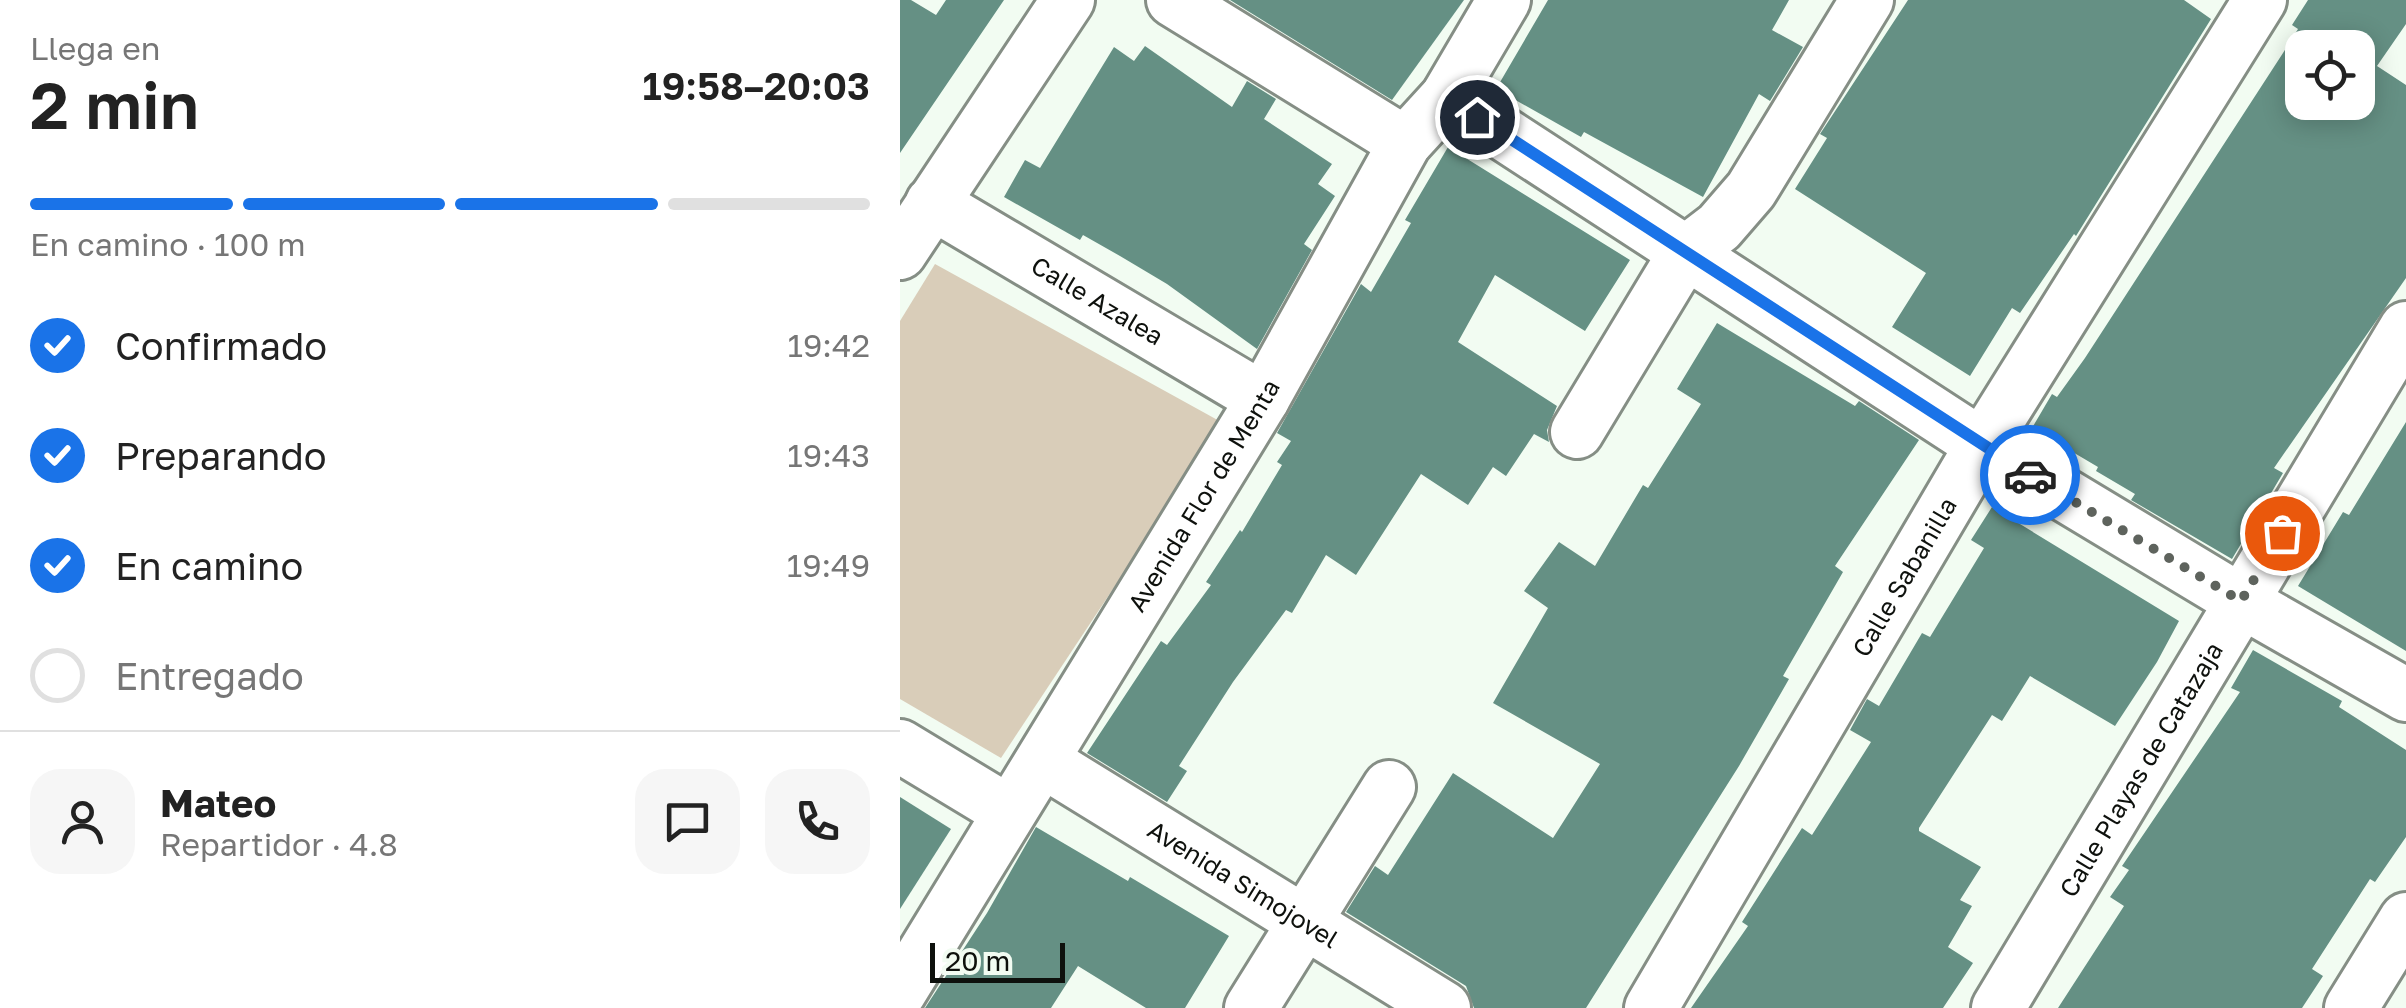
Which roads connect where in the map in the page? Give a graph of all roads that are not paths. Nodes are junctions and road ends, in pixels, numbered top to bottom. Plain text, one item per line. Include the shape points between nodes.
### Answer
1 (1068, 0) edge
2 (1173, 0) edge
3 (1504, 0) edge
4 (1867, 0) edge
5 (2260, 0) edge
6 (1447, 97) junction
7 (1405, 143) junction
8 (932, 202) junction
9 (1685, 253) junction
10 (900, 254) edge
11 (2406, 328) edge
12 (1263, 399) junction
13 (1577, 432) dead end
14 (1982, 446) junction
15 (2241, 601) junction
16 (2406, 695) edge
17 (900, 746) edge
18 (1043, 760) junction
19 (1389, 787) dead end
20 (1009, 812) junction
21 (2406, 919) edge
22 (1304, 923) junction
23 (900, 992) edge
24 (1250, 1008) edge
25 (1444, 1008) edge
26 (1651, 1008) edge
27 (1998, 1008) edge
28 (2351, 1008) edge

1 - 8 street
2 - 7 street
3 - 6 street, Avenida Flor de Menta
4 - 9 street via 1751,190
5 - 14 street, Calle Sabanilla
6 - 7 street, Avenida Flor de Menta
6 - 9 street
7 - 12 street, Avenida Flor de Menta
8 - 10 street
8 - 12 street, Calle Azalea
9 - 13 street
9 - 14 street
11 - 15 street, Calle Playas de Catazaja
12 - 18 street, Avenida Flor de Menta
14 - 15 street
14 - 26 street, Calle Sabanilla
15 - 16 street
15 - 27 street, Calle Playas de Catazaja
17 - 20 street
18 - 20 street, Avenida Flor de Menta
18 - 22 street, Avenida Simojovel
19 - 22 street
20 - 23 street, Avenida Flor de Menta
21 - 28 street
22 - 24 street
22 - 25 street, Avenida Simojovel

